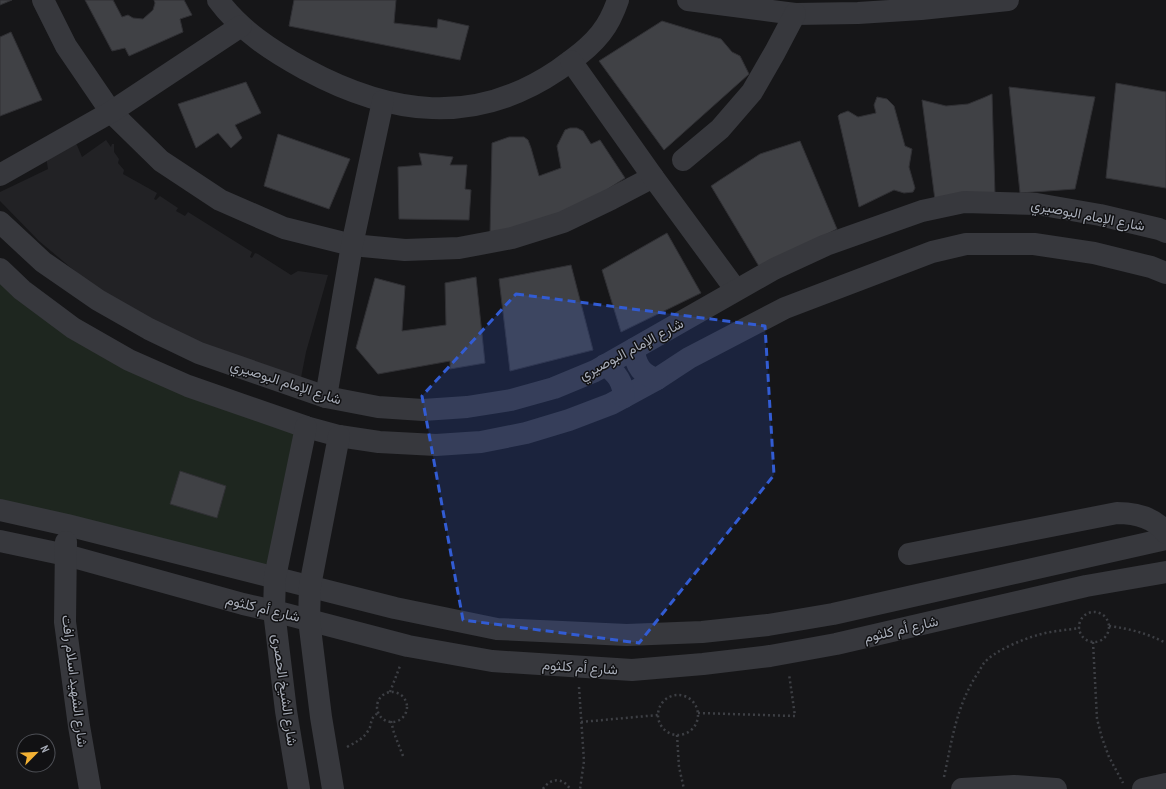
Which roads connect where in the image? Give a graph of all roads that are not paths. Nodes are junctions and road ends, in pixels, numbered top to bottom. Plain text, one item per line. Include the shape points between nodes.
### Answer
1 (43, 0) edge
2 (218, 0) edge
3 (618, 0) edge
4 (688, 0) edge
5 (1008, 0) edge
6 (795, 14) junction
7 (241, 26) junction
8 (571, 61) junction
9 (383, 101) junction
10 (111, 112) junction
11 (683, 160) dead end
12 (0, 175) edge
13 (653, 177) junction
14 (0, 222) edge
15 (1166, 232) edge
16 (352, 245) junction
17 (0, 269) edge
18 (1166, 273) edge
19 (736, 290) junction
20 (634, 349) junction
21 (605, 365) junction
22 (657, 379) junction
23 (326, 397) junction
24 (624, 397) junction
25 (306, 427) junction
26 (340, 436) junction
27 (0, 510) edge
28 (67, 525) junction
29 (1166, 533) edge
30 (1166, 539) edge
31 (0, 541) edge
32 (909, 554) dead end
33 (66, 555) junction
34 (1166, 572) edge
35 (275, 577) junction
36 (310, 586) junction
37 (274, 611) junction
38 (309, 620) junction
39 (1166, 784) edge
40 (952, 786) edge
41 (1133, 787) edge
42 (90, 789) edge
43 (299, 789) edge
44 (334, 789) edge
45 (1056, 789) edge

1 - 10 street via 66,46
2 - 7 street
3 - 8 street via 610,20 601,33
4 - 6 street
5 - 6 street via 921,10
6 - 11 street via 752,92 720,129
7 - 9 street via 272,49 322,78
7 - 10 street
8 - 9 street via 528,88 482,104 432,108
8 - 13 street
9 - 16 street
10 - 12 street
10 - 16 street via 161,161 220,200 284,228
13 - 16 street via 562,222 512,238 459,248 405,250
13 - 19 street
14 - 23 street, شارع الإمام البوصيري via 43,262 98,300 150,329 199,353
15 - 19 street, شارع الإمام البوصيري via 1100,214 1037,204 964,202 922,211 826,244
16 - 23 street
17 - 25 street via 22,290 73,328 129,360 188,386
18 - 22 street via 1094,253 1034,244 966,244 932,252 785,308 689,358
19 - 20 street, شارع الإمام البوصيري
20 - 21 street, شارع الإمام البوصيري
20 - 22 street via 636,363 645,374
21 - 23 street, شارع الإمام البوصيري via 554,388 511,400 467,407 423,410 378,407
21 - 24 street via 617,375 624,389
22 - 24 street
24 - 26 street via 569,420 526,433 481,442 436,446
25 - 26 street
25 - 35 street, شارع الشيخ الحصرى
26 - 36 street
27 - 28 street, شارع أم كلثوم
28 - 33 street, شارع الشهيد اسلام رافت
28 - 35 street, شارع أم كلثوم
29 - 32 street via 1149,519 1139,515 1117,513
30 - 36 street, شارع أم كلثوم via 833,614 768,625 702,632 627,635 497,629 395,608
31 - 33 street, شارع أم كلثوم
33 - 37 street, شارع أم كلثوم
33 - 42 street, شارع الشهيد اسلام رافت via 65,622
34 - 38 street, شارع أم كلثوم via 1086,586 836,644 703,664 632,670 492,661 408,646
35 - 36 street, شارع أم كلثوم
35 - 37 street, شارع الشيخ الحصرى
36 - 38 street
37 - 38 street, شارع أم كلثوم
37 - 43 street, شارع الشيخ الحصرى via 286,711
38 - 44 street via 321,717
39 - 41 street
40 - 45 street

